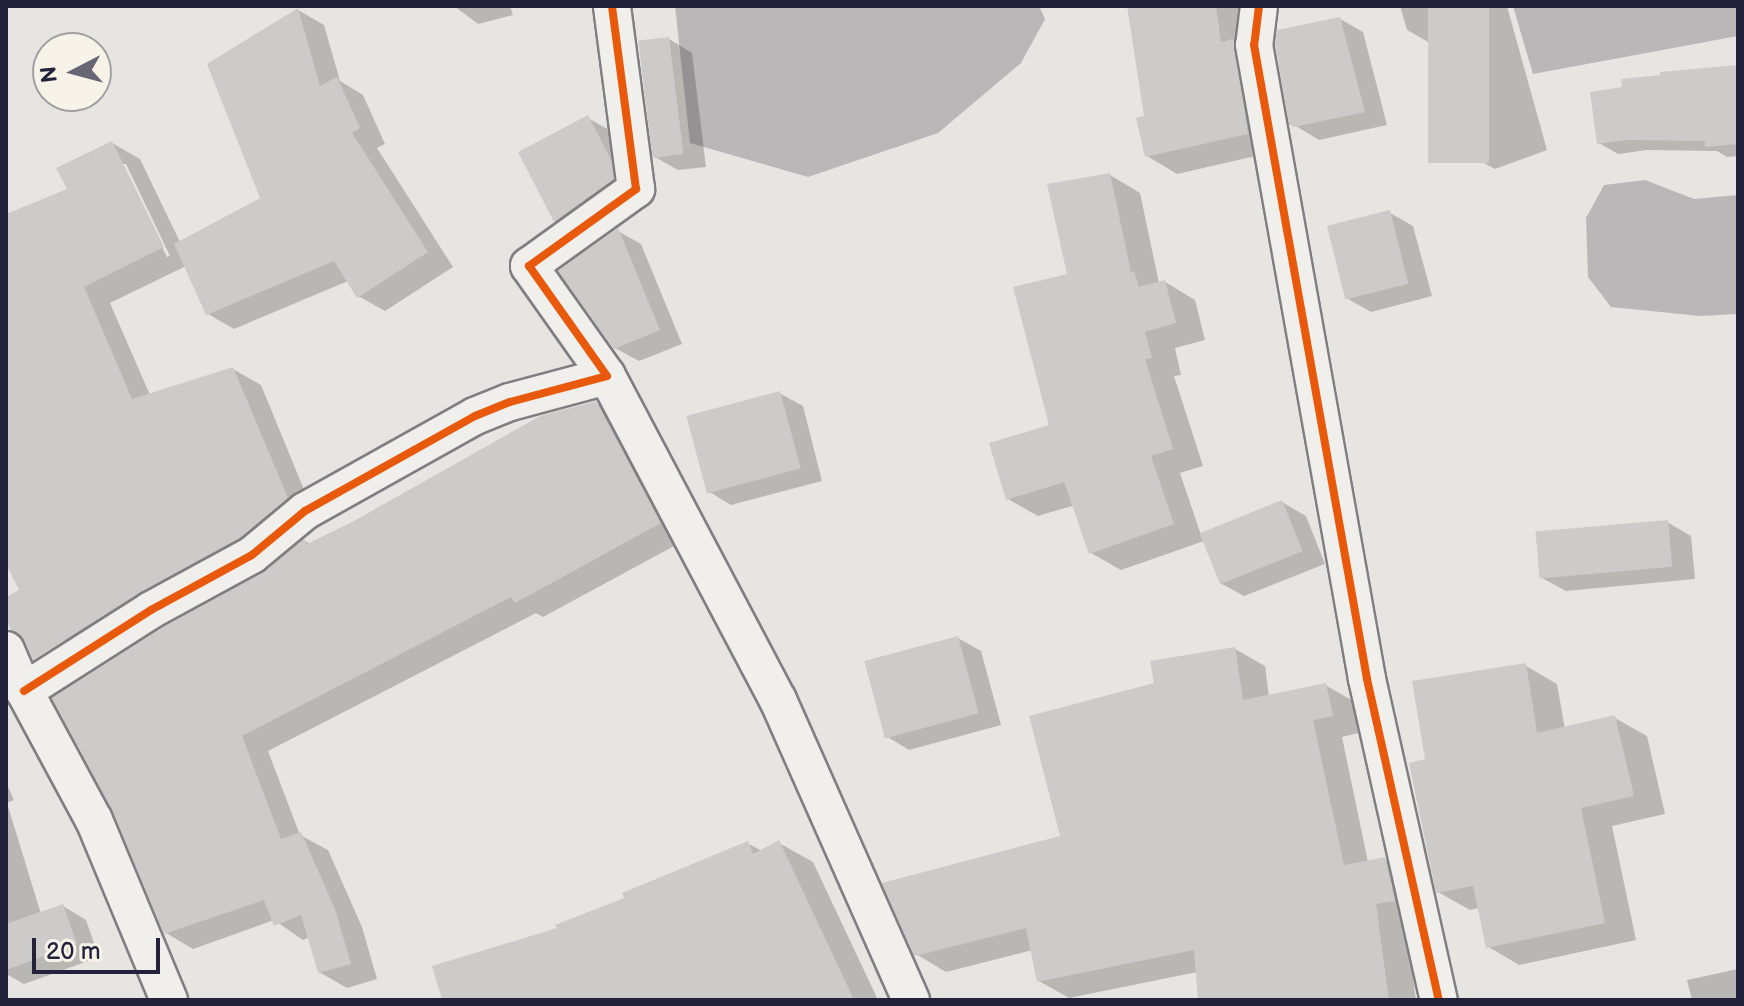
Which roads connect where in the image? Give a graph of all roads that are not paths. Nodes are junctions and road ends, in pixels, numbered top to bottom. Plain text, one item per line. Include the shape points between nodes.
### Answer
1 (612, 6) edge
2 (1259, 6) edge
3 (607, 376) junction
4 (14, 677) edge
5 (169, 1000) edge
6 (911, 1000) edge
7 (1439, 1000) edge

1 - 3 street via 636,189 529,266
2 - 7 street via 1254,45 1364,663
3 - 4 street via 475,416 305,511 252,555
3 - 6 street via 778,700
4 - 5 street via 94,820

